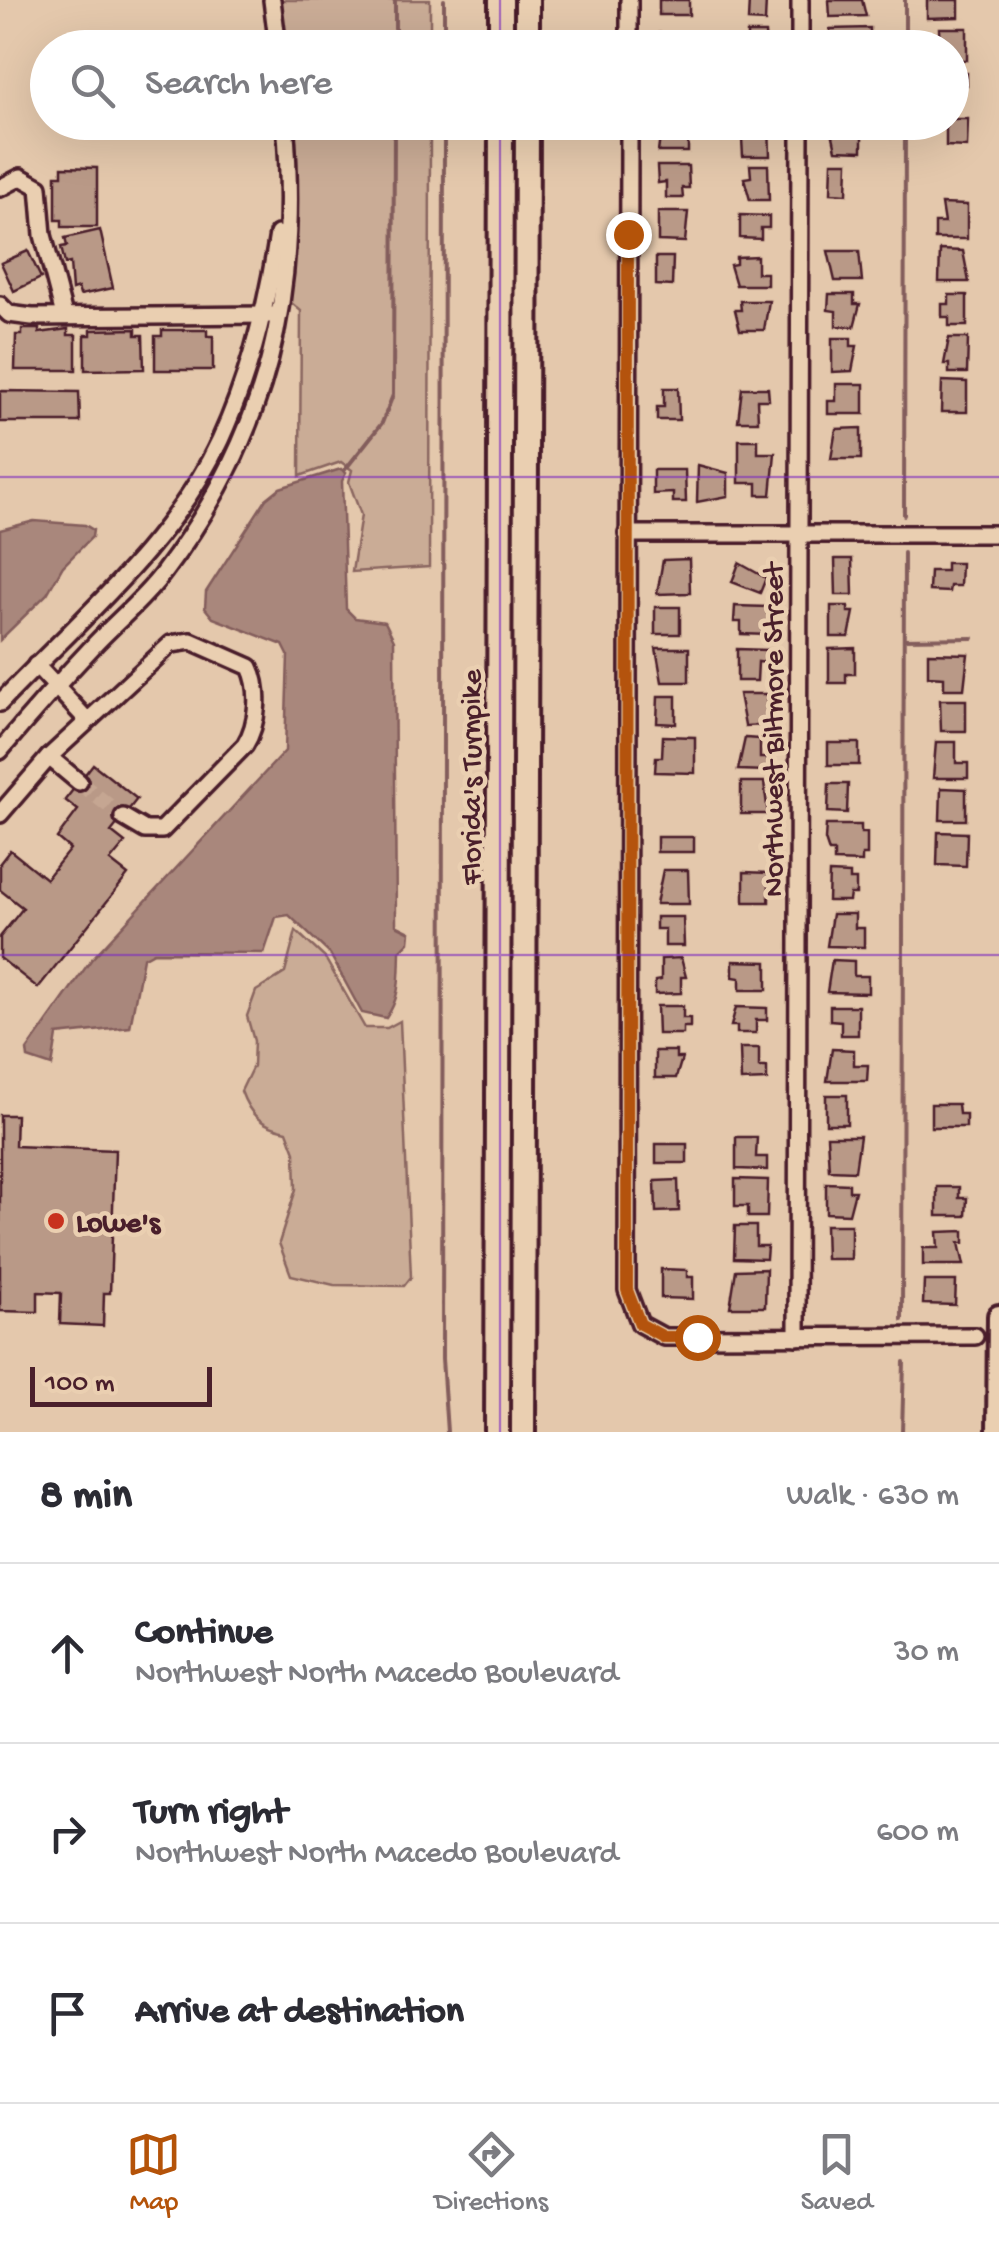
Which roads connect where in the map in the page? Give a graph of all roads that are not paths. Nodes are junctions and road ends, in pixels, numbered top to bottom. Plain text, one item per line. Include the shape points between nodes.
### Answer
1 (272, 0) edge
2 (502, 0) edge
3 (526, 0) edge
4 (629, 0) edge
5 (800, 0) edge
6 (276, 30) edge
7 (502, 30) edge
8 (526, 30) edge
9 (629, 30) edge
10 (800, 30) edge
11 (285, 140) edge
12 (501, 140) edge
13 (526, 140) edge
14 (629, 140) edge
15 (800, 140) edge
16 (0, 188) edge
17 (0, 305) edge
18 (64, 315) junction
19 (272, 316) junction
20 (800, 532) junction
21 (627, 534) junction
22 (999, 534) edge
23 (36, 665) junction
24 (55, 686) junction
25 (0, 704) edge
26 (87, 720) junction
27 (0, 751) edge
28 (49, 757) junction
29 (79, 782) tunnel mouth
30 (0, 814) edge
31 (122, 817) tunnel mouth
32 (999, 1316) edge
33 (975, 1336) dead end
34 (796, 1338) junction
35 (497, 1432) edge
36 (523, 1432) edge
37 (998, 1432) edge

1 - 6 street
2 - 7 highway
3 - 8 highway
4 - 9 street
5 - 10 street
11 - 19 street
12 - 35 highway, Florida's Turnpike
13 - 36 highway, Florida's Turnpike
14 - 21 street
15 - 20 street, Northwest Biltmore Street
16 - 18 street via 20,177 40,187 43,236
17 - 18 street via 19,316
18 - 19 street
19 - 23 street via 219,443 180,507
19 - 24 street via 260,402 208,506 163,574
20 - 21 street
20 - 22 street
20 - 34 street, Northwest Biltmore Street
21 - 34 street via 627,1290 640,1324 664,1337
23 - 24 street
23 - 25 street
24 - 26 street
24 - 27 street
26 - 28 street
26 - 31 street via 171,644 191,642 222,654 250,667 256,680 254,730 217,774 162,830 145,830
28 - 29 street
28 - 30 street
32 - 37 main road
33 - 34 street

